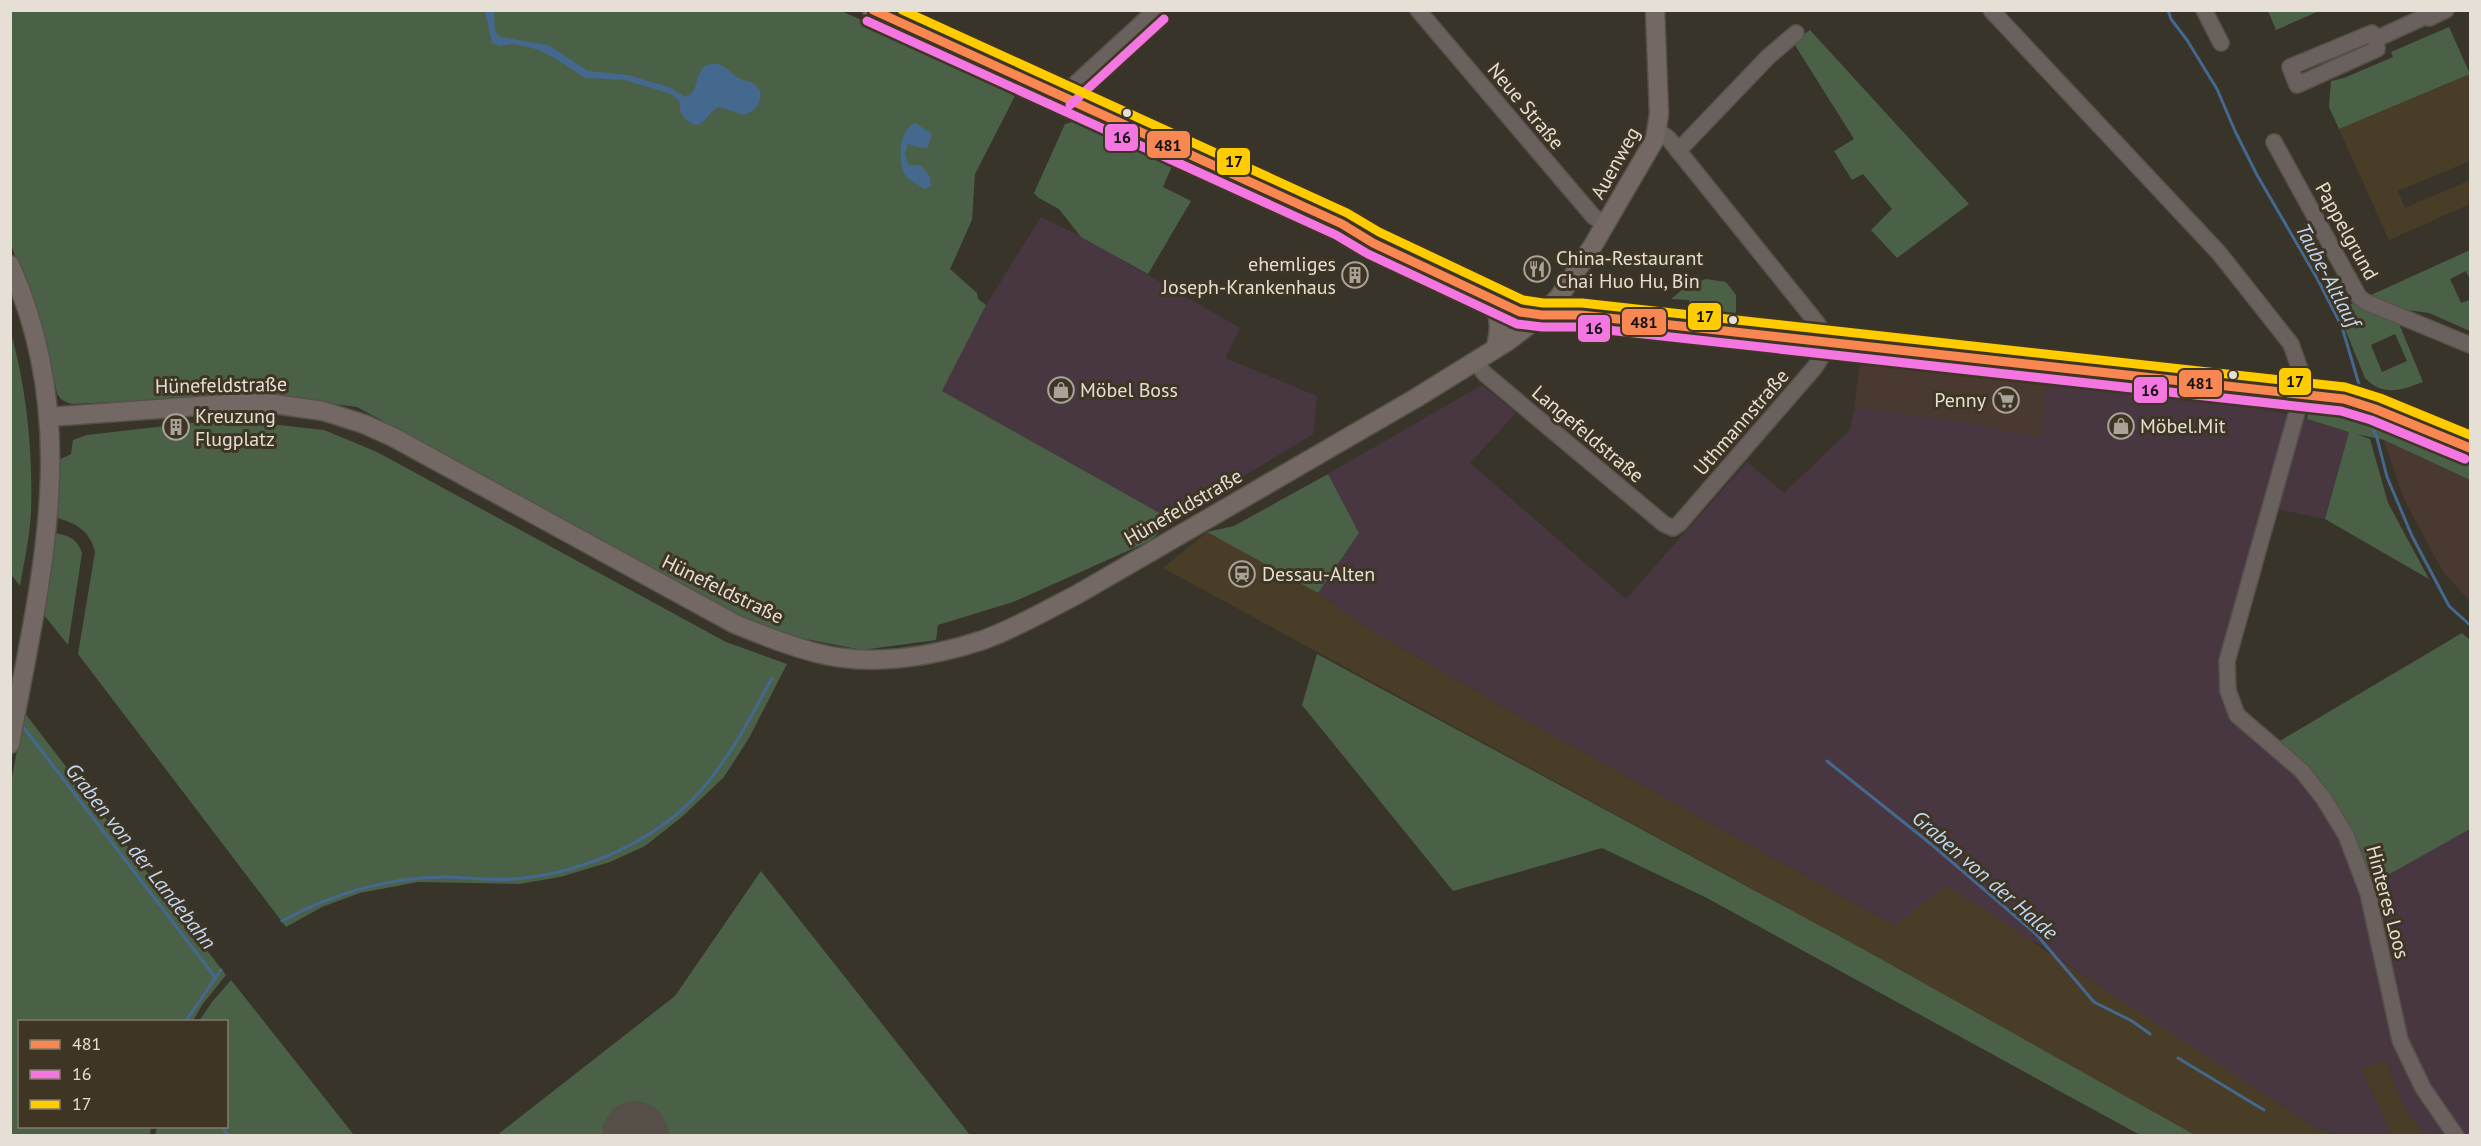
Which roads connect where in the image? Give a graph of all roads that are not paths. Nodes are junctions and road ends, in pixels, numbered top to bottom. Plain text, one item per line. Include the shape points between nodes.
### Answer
1 (872, 10) edge
2 (1156, 10) edge
3 (1418, 10) edge
4 (1655, 10) edge
5 (1991, 10) edge
6 (2204, 10) edge
7 (2446, 10) edge
8 (2422, 14) edge
9 (1796, 33) dead end
10 (2376, 39) junction
11 (2222, 43) dead end
12 (1062, 96) junction
13 (1658, 131) junction
14 (2274, 142) dead end
15 (1678, 150) junction
16 (1605, 225) junction
17 (10, 265) edge
18 (1492, 299) junction
19 (1542, 315) junction
20 (1824, 342) junction
21 (2470, 345) edge
22 (1495, 349) junction
23 (1475, 361) junction
24 (2302, 394) junction
25 (49, 417) junction
26 (2470, 448) edge
27 (1679, 524) joint
28 (12, 736) edge
29 (2456, 1136) edge

1 - 12 main road
2 - 12 street
3 - 16 street, Neue Straße
4 - 13 main road, Auenweg
5 - 24 street via 2219,253 2291,344 2301,372
6 - 11 street
7 - 8 street via 2429,18
8 - 10 street
9 - 15 street
10 - 10 street via 2377,49 2297,85 2290,67 2372,33
12 - 18 main road via 1342,224 1373,243
13 - 15 street
13 - 16 main road, Auenweg
14 - 21 street, Pappelgrund via 2359,297
15 - 20 street via 1817,323
16 - 19 main road, Auenweg via 1564,289
17 - 25 main road via 36,342
18 - 19 main road via 1520,312
18 - 22 main road via 1500,326
19 - 20 main road via 1581,315
19 - 22 main road, Hünefeldstraße
20 - 24 main road
20 - 27 street, Uthmannstraße via 1821,360
22 - 23 main road, Hünefeldstraße
23 - 25 main road, Hünefeldstraße via 1045,612 985,639 903,658 855,659 818,654 735,624 393,437 323,411 267,403
23 - 27 street, Langefeldstraße via 1485,374 1664,524 1673,528
24 - 26 main road via 2357,402
24 - 29 street, Hinteres Loos via 2228,661 2228,690 2237,715 2302,771 2346,835 2368,893 2403,1047 2423,1088
25 - 28 main road via 50,506

